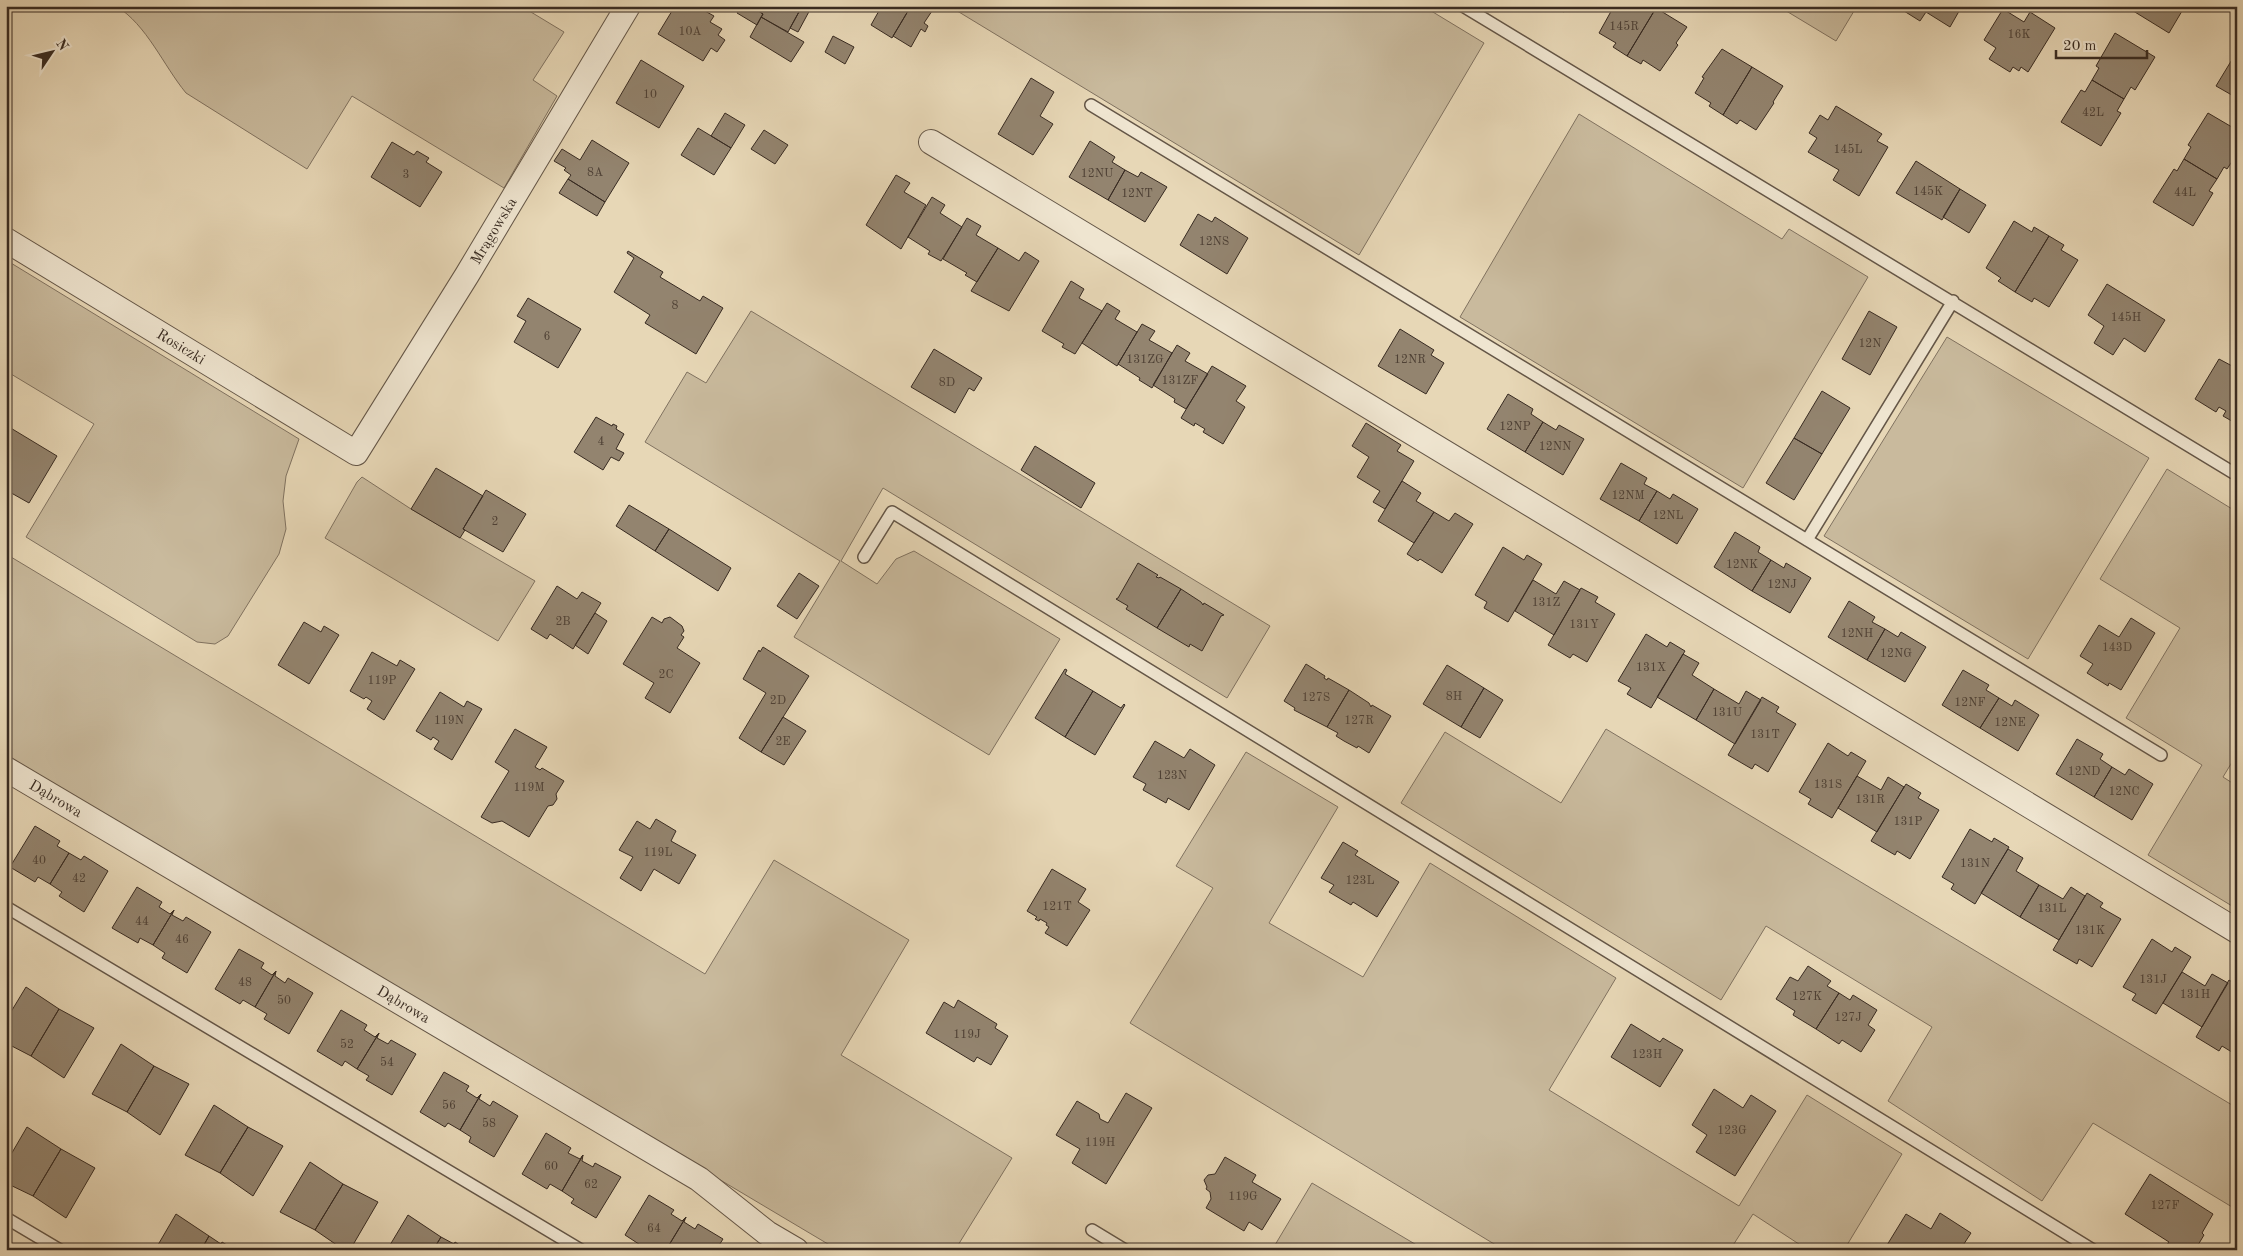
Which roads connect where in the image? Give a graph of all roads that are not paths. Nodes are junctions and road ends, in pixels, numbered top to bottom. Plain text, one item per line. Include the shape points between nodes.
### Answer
1 (628, 6) edge
2 (1463, 6) edge
3 (1091, 105) dead end
4 (931, 142) dead end
5 (6, 240) edge
6 (1953, 301) junction
7 (356, 453) joint
8 (2237, 475) edge
9 (1807, 540) junction
10 (864, 557) dead end
11 (2161, 755) dead end
12 (6, 769) edge
13 (6, 907) edge
14 (2237, 931) edge
15 (6, 1218) edge
16 (1092, 1230) dead end
17 (60, 1250) edge
18 (581, 1250) edge
19 (796, 1250) edge
20 (1125, 1250) edge
21 (2093, 1250) edge

1 - 7 street, Mrągowska
2 - 6 lane
3 - 9 lane
4 - 14 street
5 - 7 street, Rosiczki
6 - 8 lane
6 - 9 lane
9 - 11 lane
10 - 21 lane via 892,512
12 - 19 street, Dąbrowa via 700,1179 767,1233
13 - 18 lane
15 - 17 lane
16 - 20 lane

